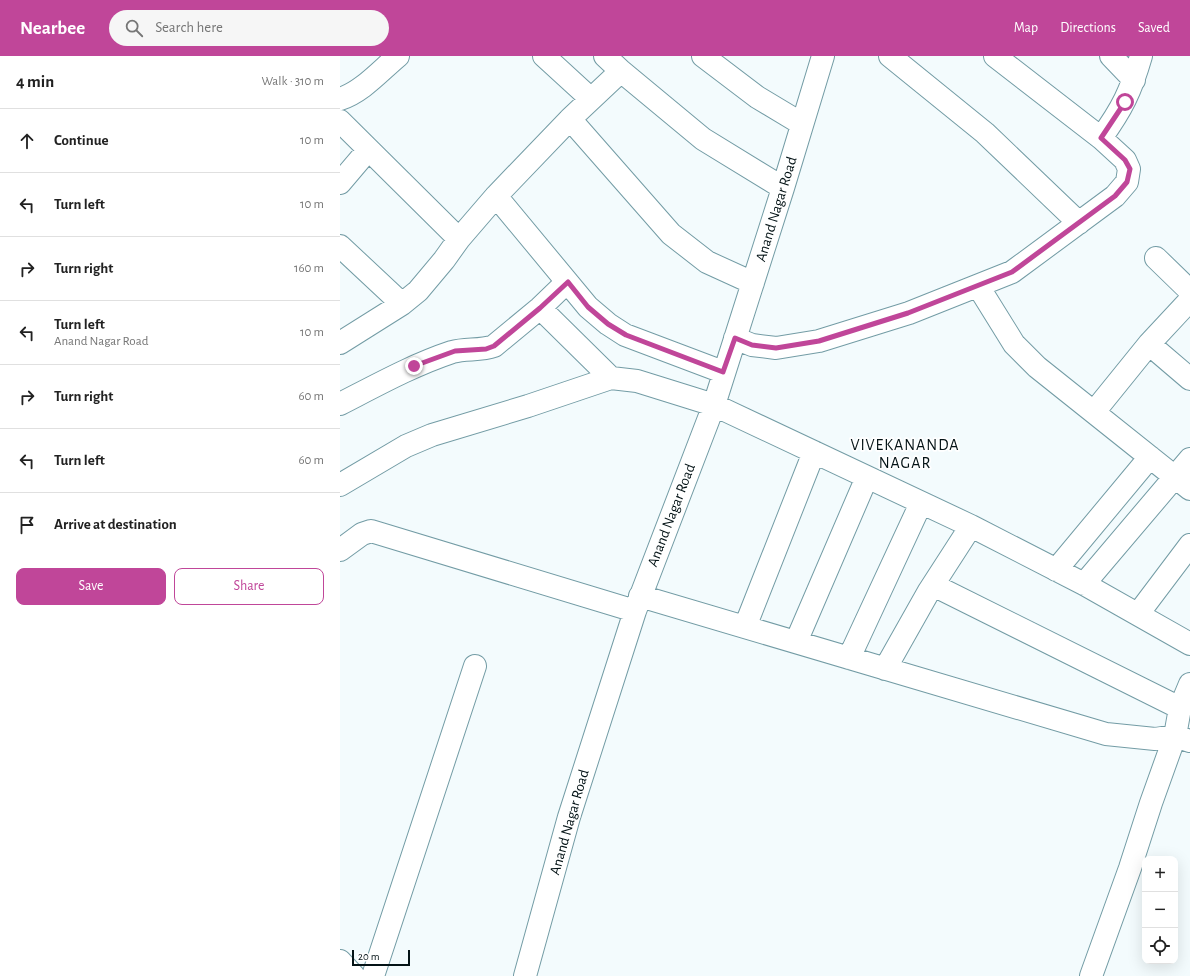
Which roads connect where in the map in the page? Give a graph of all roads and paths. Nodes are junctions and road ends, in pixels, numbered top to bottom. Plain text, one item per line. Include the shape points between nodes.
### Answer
1 (398, 56) edge
2 (544, 56) edge
3 (703, 56) edge
4 (823, 56) edge
5 (890, 56) edge
6 (995, 56) edge
7 (1111, 56) edge
8 (1141, 56) edge
9 (613, 63) edge
10 (1134, 80) junction
11 (340, 99) edge
12 (591, 99) junction
13 (570, 119) junction
14 (340, 121) edge
15 (802, 124) junction
16 (1101, 138) junction
17 (368, 150) junction
18 (340, 183) edge
19 (783, 188) junction
20 (496, 196) junction
21 (1079, 223) junction
22 (459, 239) junction
23 (340, 246) edge
24 (1156, 258) dead end
25 (568, 282) junction
26 (753, 283) junction
27 (978, 286) junction
28 (1190, 292) edge
29 (1190, 300) edge
30 (402, 304) junction
31 (540, 308) junction
32 (735, 338) junction
33 (340, 343) edge
34 (1149, 344) junction
35 (723, 372) junction
36 (611, 378) junction
37 (1190, 379) edge
38 (340, 404) edge
39 (714, 404) junction
40 (1094, 412) junction
41 (814, 452) junction
42 (1150, 457) junction
43 (1190, 459) edge
44 (867, 477) junction
45 (1182, 483) edge
46 (340, 485) edge
47 (921, 503) junction
48 (971, 526) junction
49 (1190, 545) edge
50 (340, 550) edge
51 (1056, 570) junction
52 (1084, 584) junction
53 (933, 585) junction
54 (638, 604) junction
55 (1138, 614) junction
56 (745, 627) junction
57 (796, 642) junction
58 (1190, 644) edge
59 (849, 658) junction
60 (475, 666) dead end
61 (885, 669) junction
62 (1190, 684) edge
63 (1180, 708) junction
64 (1183, 739) edge
65 (340, 961) edge
66 (354, 976) edge
67 (373, 976) edge
68 (526, 976) edge
69 (1091, 976) edge

1 - 11 street via 363,86
2 - 12 street
3 - 15 street via 757,97
4 - 15 street, Anand Nagar Road
5 - 21 street via 985,134
6 - 16 street
7 - 10 street
8 - 10 street
9 - 12 street
9 - 19 street via 703,139
10 - 16 street via 1120,111
12 - 13 street
13 - 20 street
13 - 26 street via 671,234 707,262
14 - 17 street
15 - 19 street, Anand Nagar Road
16 - 21 street via 1125,160 1130,169 1127,182 1115,196
17 - 18 street
17 - 22 street
19 - 26 street, Anand Nagar Road
20 - 22 street
20 - 25 street
21 - 27 street via 1012,272
22 - 30 street via 427,280
23 - 30 street
24 - 28 street
25 - 31 street
25 - 35 street via 588,307 626,335
26 - 32 street, Anand Nagar Road
27 - 32 street via 908,313 819,341 776,348 752,345
27 - 40 street via 1014,344 1037,368
29 - 34 street
30 - 33 street
31 - 36 street
31 - 38 street via 494,346 455,351 421,364
32 - 35 street, Anand Nagar Road
34 - 37 street
34 - 40 street
35 - 39 street, Anand Nagar Road
36 - 39 street via 638,381
36 - 46 street via 432,435 406,446
39 - 41 street
39 - 54 street, Anand Nagar Road
40 - 42 street
41 - 44 street
41 - 56 street
42 - 45 street
42 - 51 street
43 - 45 street
44 - 47 street
44 - 57 street
45 - 52 street
47 - 48 street
47 - 59 street
48 - 51 street
48 - 53 street
49 - 55 street
50 - 54 street via 362,534 371,531
51 - 52 street
52 - 55 street
53 - 61 street
53 - 63 street
54 - 56 street
54 - 68 street, Anand Nagar Road via 569,817
55 - 58 street
56 - 57 street
57 - 59 street
59 - 61 street
60 - 67 street
61 - 64 street via 1106,734
62 - 63 street
63 - 64 street
64 - 69 street via 1151,803
65 - 66 street

